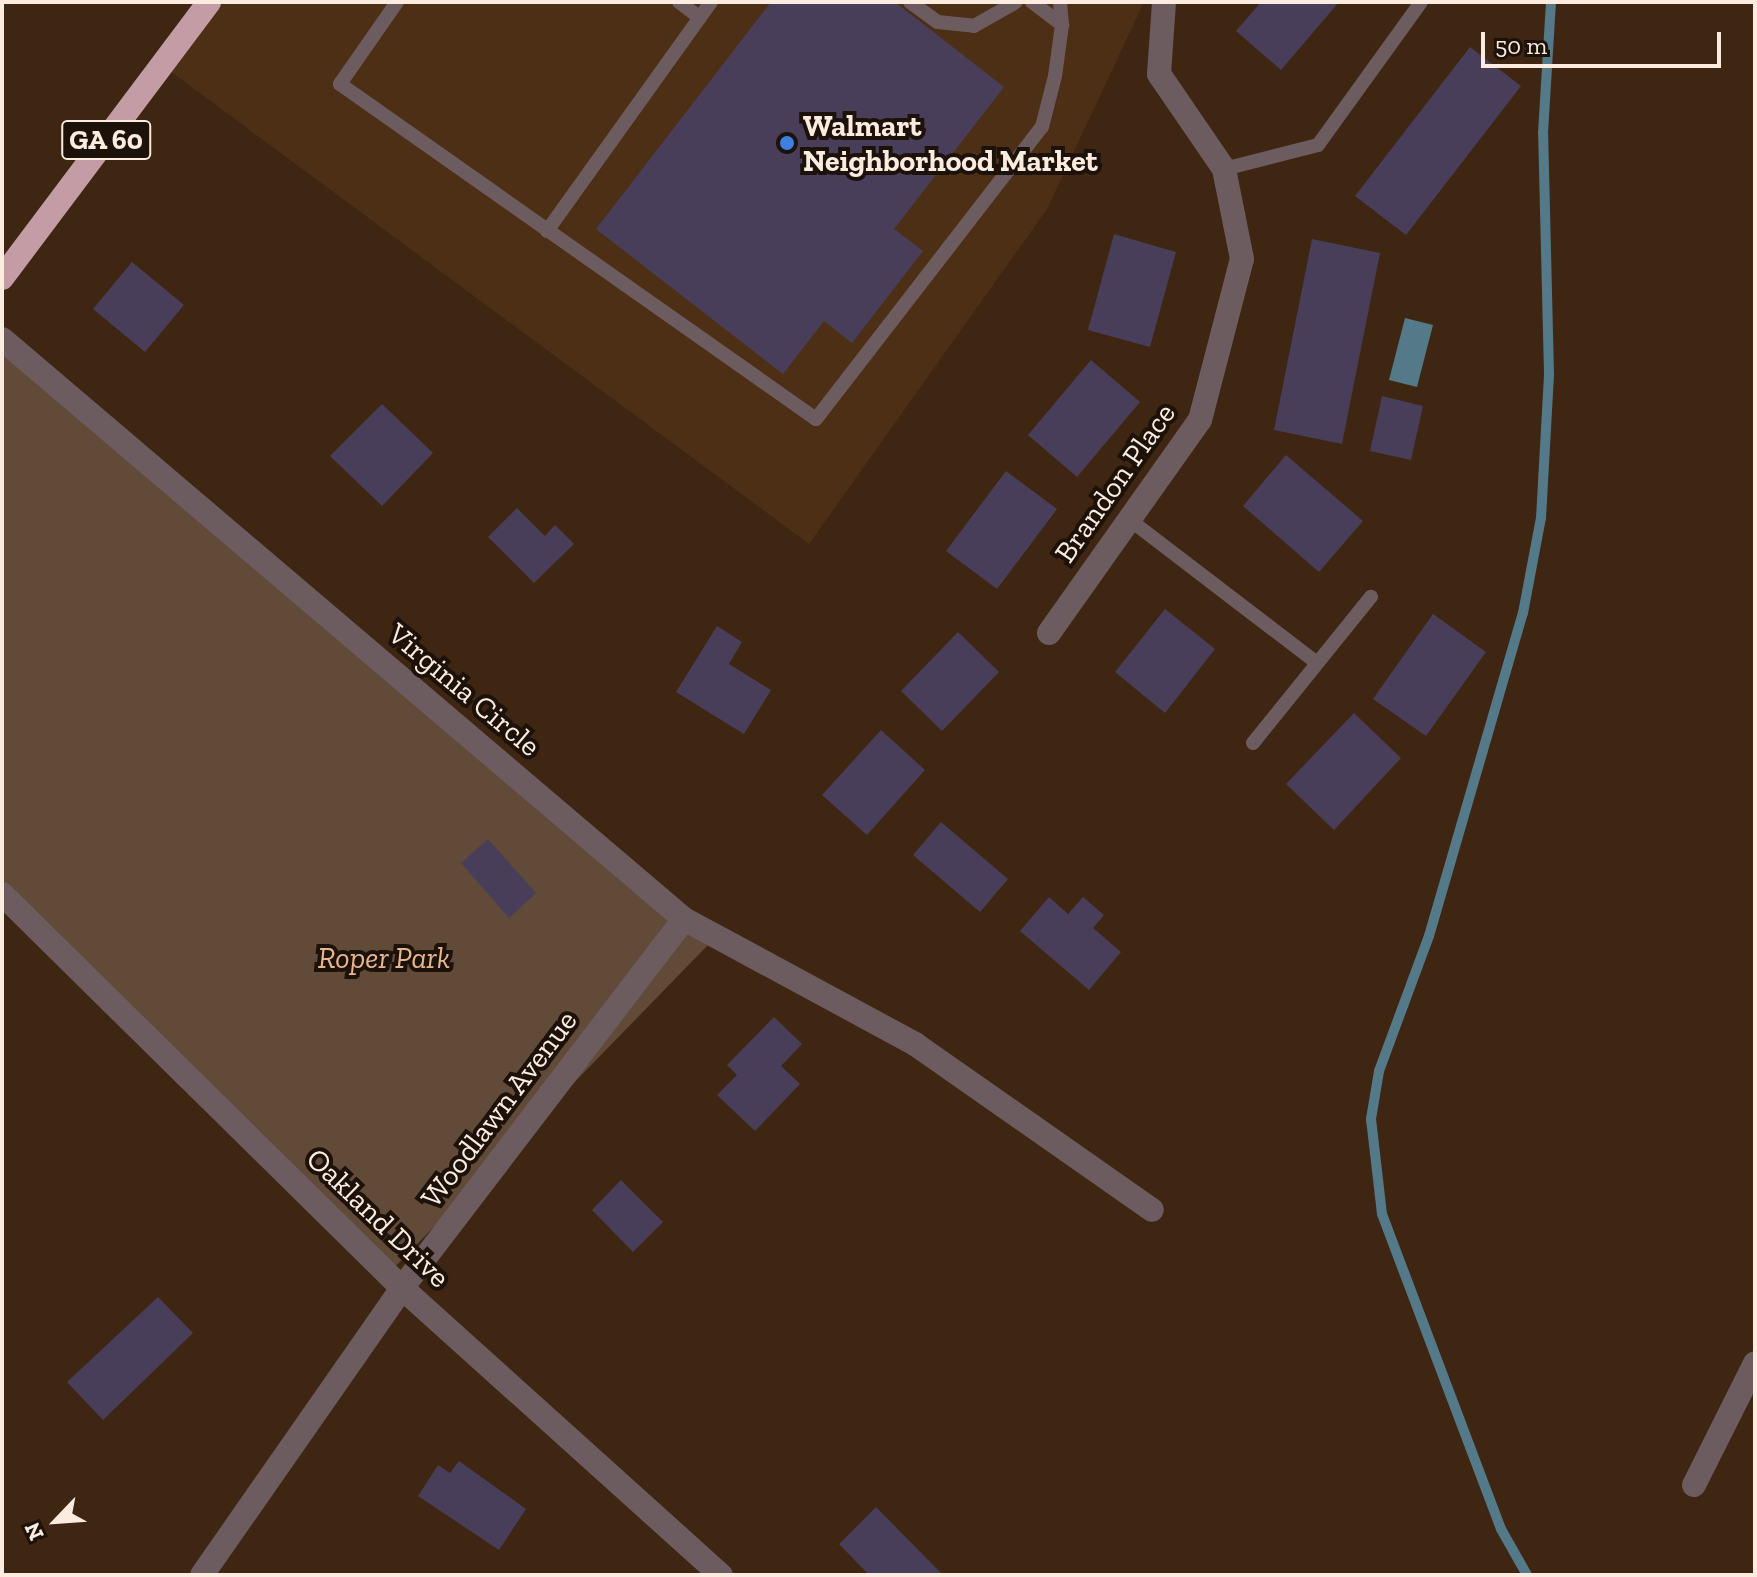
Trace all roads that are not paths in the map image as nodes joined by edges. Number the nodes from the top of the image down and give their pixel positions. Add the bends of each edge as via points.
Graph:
1 (209, 2) edge
2 (397, 2) edge
3 (679, 2) edge
4 (711, 2) edge
5 (910, 2) edge
6 (1016, 2) edge
7 (1032, 2) edge
8 (1060, 2) edge
9 (1164, 2) edge
10 (1421, 2) edge
11 (700, 18) junction
12 (1062, 25) junction
13 (1224, 169) junction
14 (547, 231) junction
15 (2, 278) edge
16 (2, 339) edge
17 (1130, 520) junction
18 (1371, 597) dead end
19 (1049, 633) dead end
20 (1317, 663) junction
21 (1253, 743) dead end
22 (2, 894) edge
23 (684, 919) junction
24 (1152, 1210) dead end
25 (402, 1288) junction
26 (1755, 1363) edge
27 (1694, 1485) dead end
28 (202, 1575) edge
29 (721, 1575) edge

1 - 15 highway, GA 60
2 - 14 lane via 340,84
3 - 11 lane
4 - 11 lane
5 - 6 lane via 938,22 974,26
7 - 12 lane
8 - 12 lane
9 - 13 street, Brandon Place via 1159,74
10 - 13 lane via 1318,145
11 - 14 lane
12 - 14 lane via 1042,127 816,419
13 - 17 street, Brandon Place via 1242,259 1200,420
16 - 23 street, Virginia Circle
17 - 19 street, Brandon Place
17 - 20 lane
18 - 20 lane
20 - 21 lane
22 - 25 street, Oakland Drive
23 - 24 street, Virginia Circle via 915,1044
23 - 25 street, Woodlawn Avenue
25 - 28 street, Woodlawn Avenue
25 - 29 street, Oakland Drive
26 - 27 street

